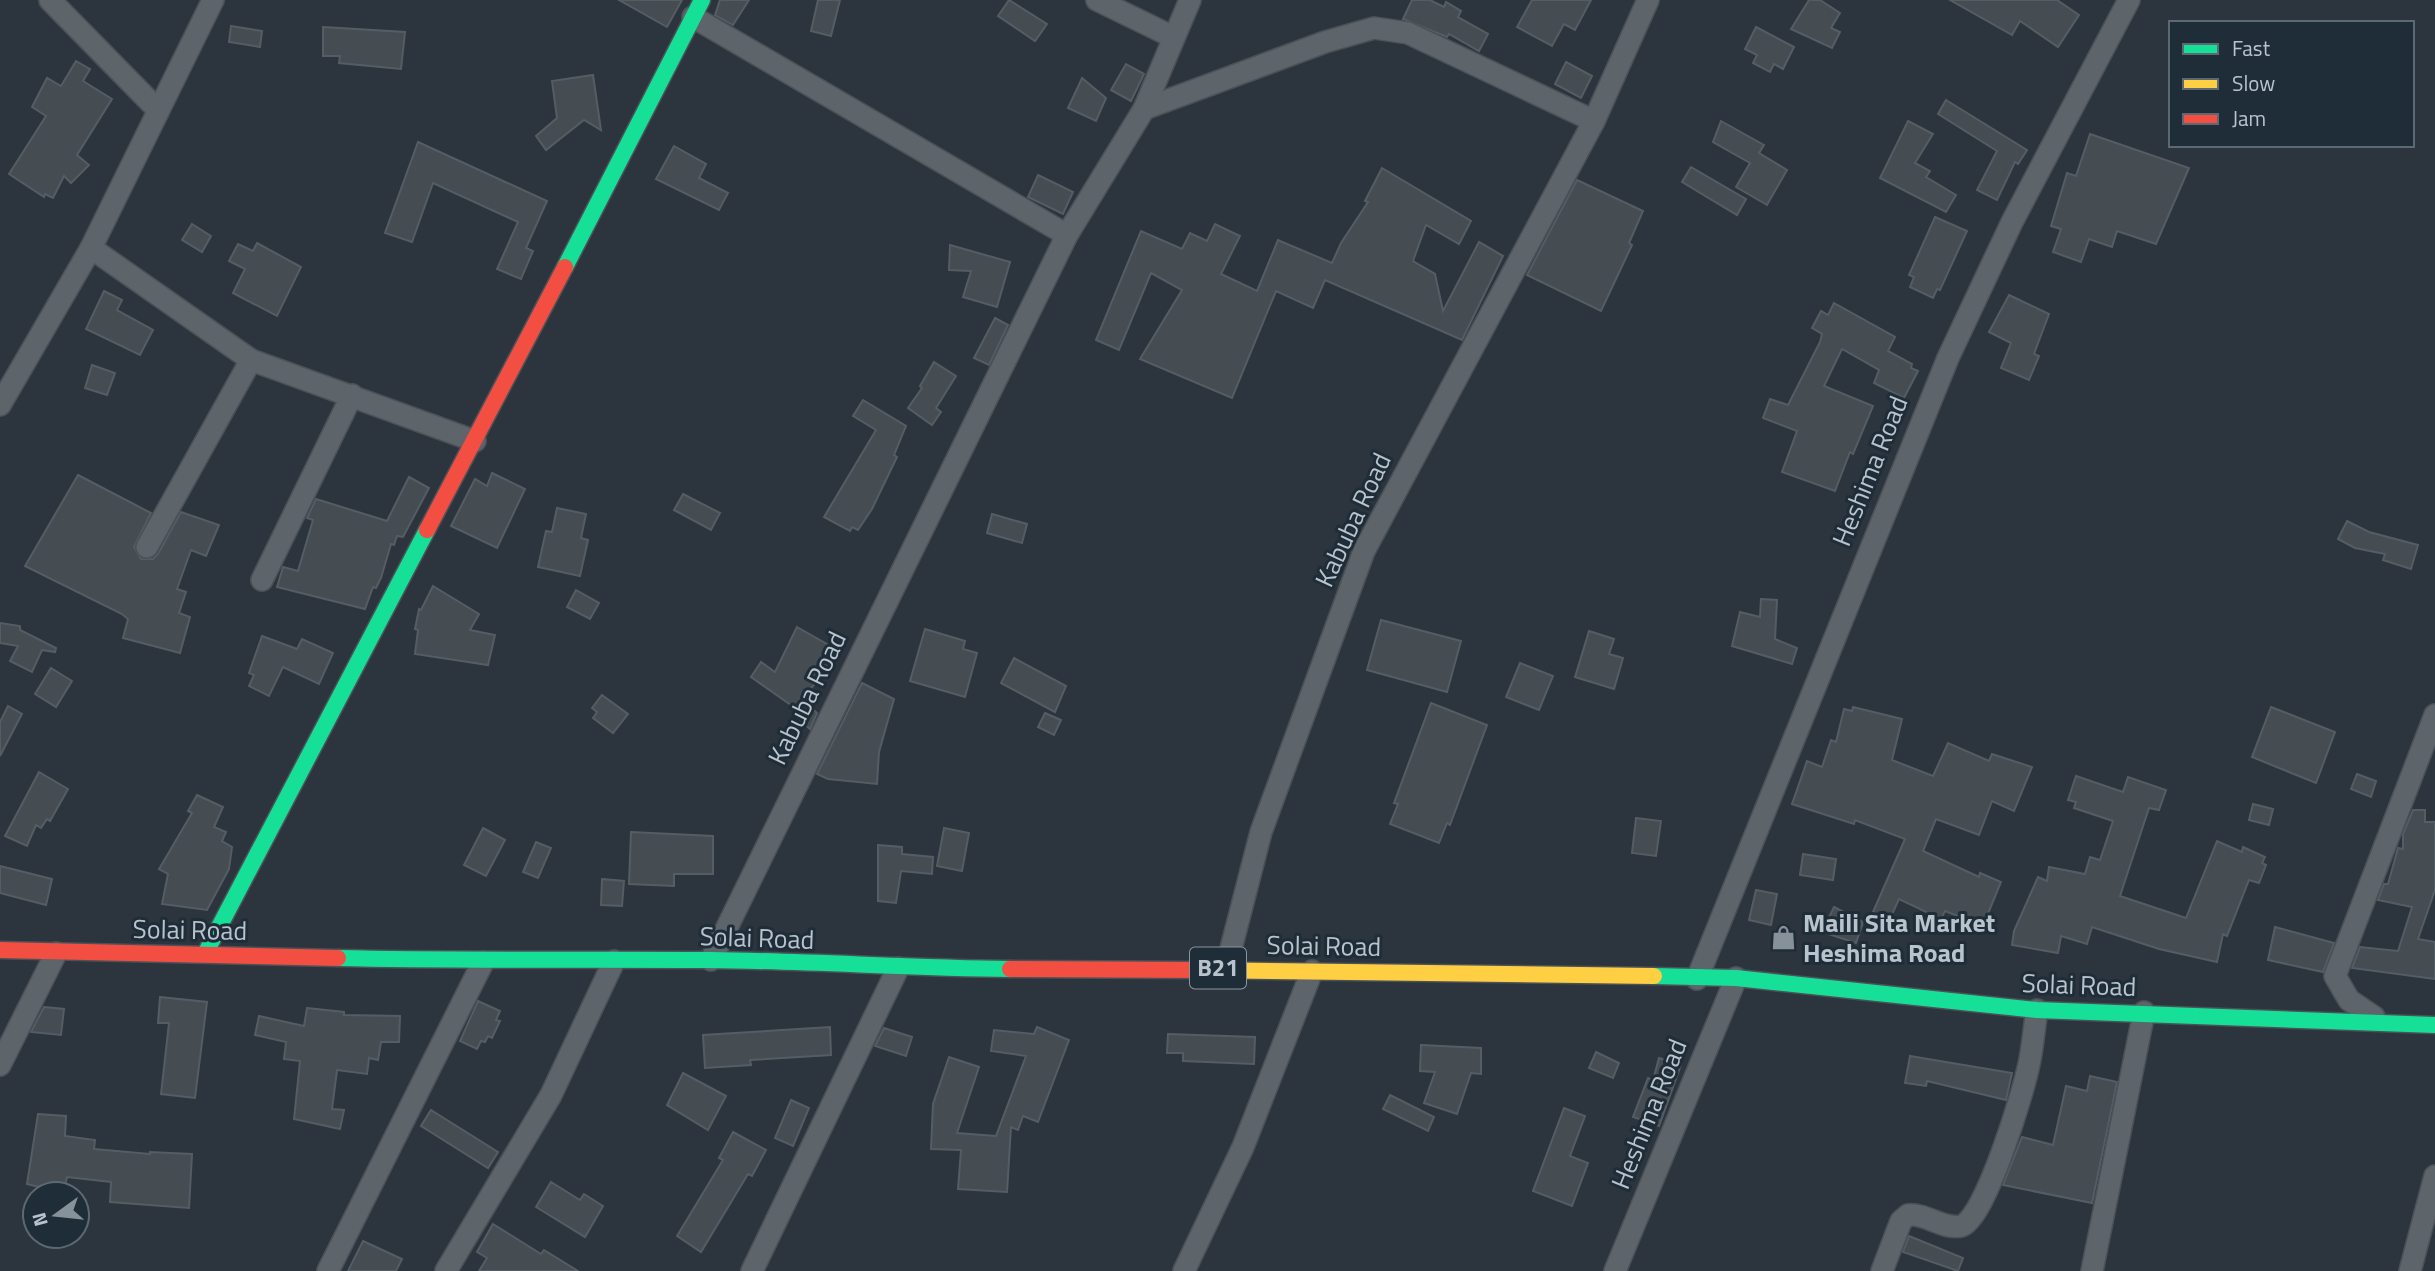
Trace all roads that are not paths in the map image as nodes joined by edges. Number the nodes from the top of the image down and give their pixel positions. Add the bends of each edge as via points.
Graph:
1 (50, 0) edge
2 (213, 0) edge
3 (1097, 0) edge
4 (1190, 0) edge
5 (1648, 0) edge
6 (2129, 0) edge
7 (697, 8) edge
8 (1172, 37) junction
9 (1144, 109) junction
10 (158, 110) junction
11 (1594, 121) junction
12 (1067, 235) junction
13 (91, 248) junction
14 (251, 360) junction
15 (352, 395) junction
16 (0, 405) edge
17 (475, 441) junction
18 (146, 547) dead end
19 (262, 580) dead end
20 (2435, 715) edge
21 (0, 950) edge
22 (56, 953) junction
23 (205, 954) junction
24 (710, 960) junction
25 (614, 961) junction
26 (483, 962) junction
27 (898, 968) junction
28 (1226, 968) junction
29 (1312, 971) junction
30 (1736, 978) junction
31 (1697, 979) junction
32 (2037, 1010) junction
33 (2144, 1012) junction
34 (2381, 1022) junction
35 (2435, 1025) edge
36 (0, 1065) edge
37 (2435, 1175) edge
38 (328, 1271) edge
39 (446, 1271) edge
40 (752, 1271) edge
41 (1184, 1271) edge
42 (1615, 1271) edge
43 (1882, 1271) edge
44 (2092, 1271) edge
45 (2410, 1271) edge

1 - 10 street
2 - 10 street
3 - 8 street
4 - 8 street, Kabuba Road
5 - 11 street, Kabuba Road
6 - 31 street, Heshima Road via 2012,222 1948,358
7 - 12 street
7 - 17 main road
8 - 9 street, Kabuba Road
9 - 11 street via 1374,28 1408,33
9 - 12 street, Kabuba Road
10 - 13 street
11 - 28 street, Kabuba Road via 1364,551 1261,832
12 - 24 street, Kabuba Road
13 - 14 street
13 - 16 street
14 - 15 street
14 - 18 street
15 - 17 street
15 - 19 street
17 - 23 main road
20 - 34 street via 2335,976 2349,1000
21 - 22 main road, Solai Road / B21
22 - 23 main road, Solai Road / B21
22 - 36 street
23 - 26 main road, Solai Road / B21
24 - 25 main road, Solai Road / B21
24 - 27 main road, Solai Road / B21
25 - 26 main road, Solai Road / B21
25 - 39 street via 551,1095
26 - 38 street
27 - 28 main road, Solai Road / B21
27 - 40 street
28 - 29 main road, Solai Road / B21
29 - 31 main road, Solai Road / B21 via 1489,971
29 - 41 street via 1243,1147
30 - 31 main road, Solai Road / B21
30 - 32 main road, Solai Road / B21
30 - 42 street, Heshima Road
32 - 33 main road, Solai Road / B21
32 - 43 street via 2029,1065 1998,1166 1973,1216 1957,1226 1908,1214
33 - 34 main road, Solai Road / B21
33 - 44 street
34 - 35 main road, Solai Road / B21
37 - 45 street

